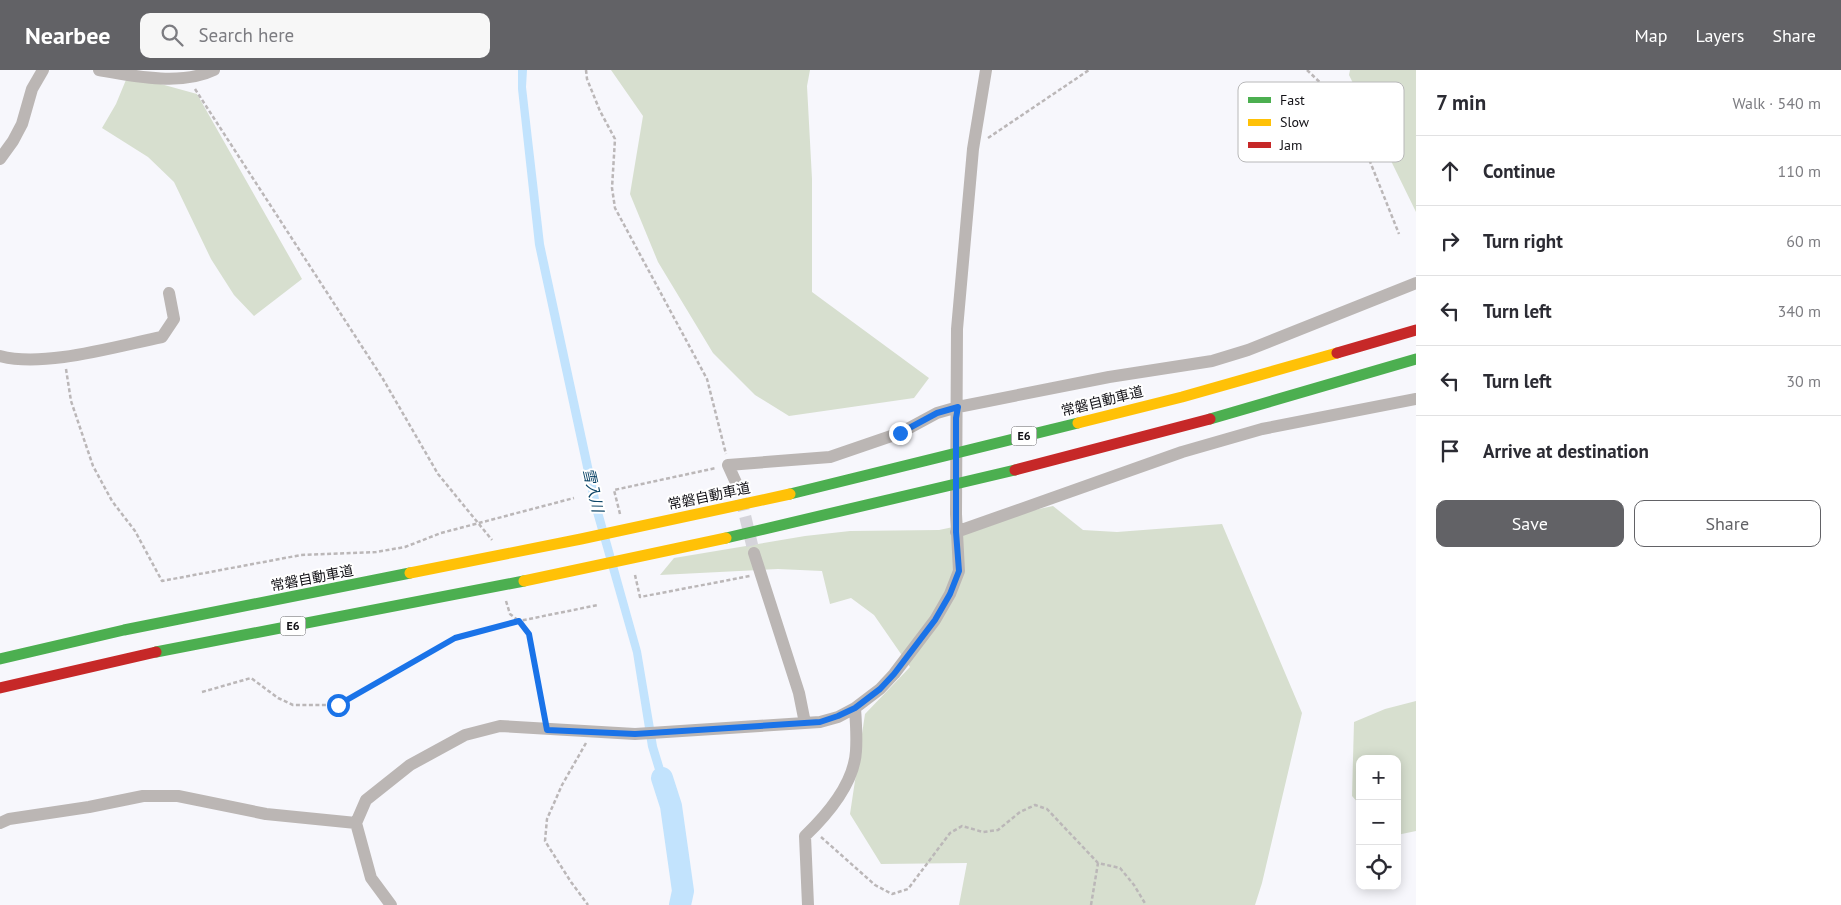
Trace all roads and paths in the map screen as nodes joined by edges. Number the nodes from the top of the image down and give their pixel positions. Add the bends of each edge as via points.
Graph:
1 (43, 70) edge
2 (99, 70) edge
3 (214, 70) edge
4 (586, 70) edge
5 (986, 70) edge
6 (1088, 70) edge
7 (1307, 70) edge
8 (190, 78) junction
9 (1320, 82) edge
10 (973, 149) junction
11 (0, 159) edge
12 (1371, 162) edge
13 (1399, 234) dead end
14 (1416, 283) edge
15 (168, 293) dead end
16 (1416, 330) edge
17 (0, 356) edge
18 (64, 358) junction
19 (1416, 359) edge
20 (1416, 399) edge
21 (957, 413) junction
22 (728, 465) junction
23 (738, 487) tunnel mouth
24 (574, 498) dead end
25 (479, 522) junction
26 (956, 532) junction
27 (492, 540) dead end
28 (754, 553) tunnel mouth
29 (506, 602) dead end
30 (598, 604) dead end
31 (519, 621) junction
32 (0, 658) edge
33 (0, 688) edge
34 (202, 692) dead end
35 (855, 708) junction
36 (805, 723) junction
37 (547, 730) junction
38 (593, 733) junction
39 (356, 823) junction
40 (0, 824) edge
41 (812, 829) junction
42 (1098, 863) junction
43 (390, 905) edge
44 (588, 905) edge
45 (808, 905) edge
46 (1091, 905) edge
47 (1146, 905) edge

1 - 11 street via 32,89 22,124
2 - 8 street
3 - 8 street
4 - 22 path via 600,111 615,139 612,188 616,208 707,378
5 - 10 street
6 - 10 path
7 - 9 path
8 - 25 path via 383,379 438,474 467,512
10 - 21 street via 957,329
12 - 13 path
14 - 21 street via 1248,350 1212,361 1109,376
15 - 18 street via 174,319 162,337
16 - 32 highway, 常磐自動車道 / E6 via 1182,397 775,498
17 - 18 street via 12,359
18 - 25 path via 71,401 93,466 135,531 162,581 301,555 406,548
19 - 33 highway, E6 via 1190,424 778,526 588,568 129,658
20 - 26 street via 1262,430 1182,452
21 - 22 street via 937,413 900,433 830,457
21 - 26 street
22 - 23 street
24 - 25 path
25 - 27 path
26 - 35 street via 959,571 950,594 935,620 894,674
28 - 36 street via 799,693
29 - 31 path via 510,614
30 - 31 path
31 - 34 path via 455,638 338,705 293,705 251,678
31 - 37 path via 529,634
35 - 36 street via 820,722
35 - 41 street via 856,752 850,775 842,792
36 - 38 street via 635,734
37 - 38 street
37 - 39 street via 500,726 465,735 410,765 366,800
38 - 44 path via 562,785 547,819 545,841
39 - 40 street via 266,814 178,796 143,796 89,808 9,819
39 - 43 street via 370,878
41 - 42 path via 875,885 892,894 908,889 950,833 962,826 983,832 998,830 1020,812 1035,805 1047,808
41 - 45 street via 805,836
42 - 46 path
42 - 47 path via 1120,868

